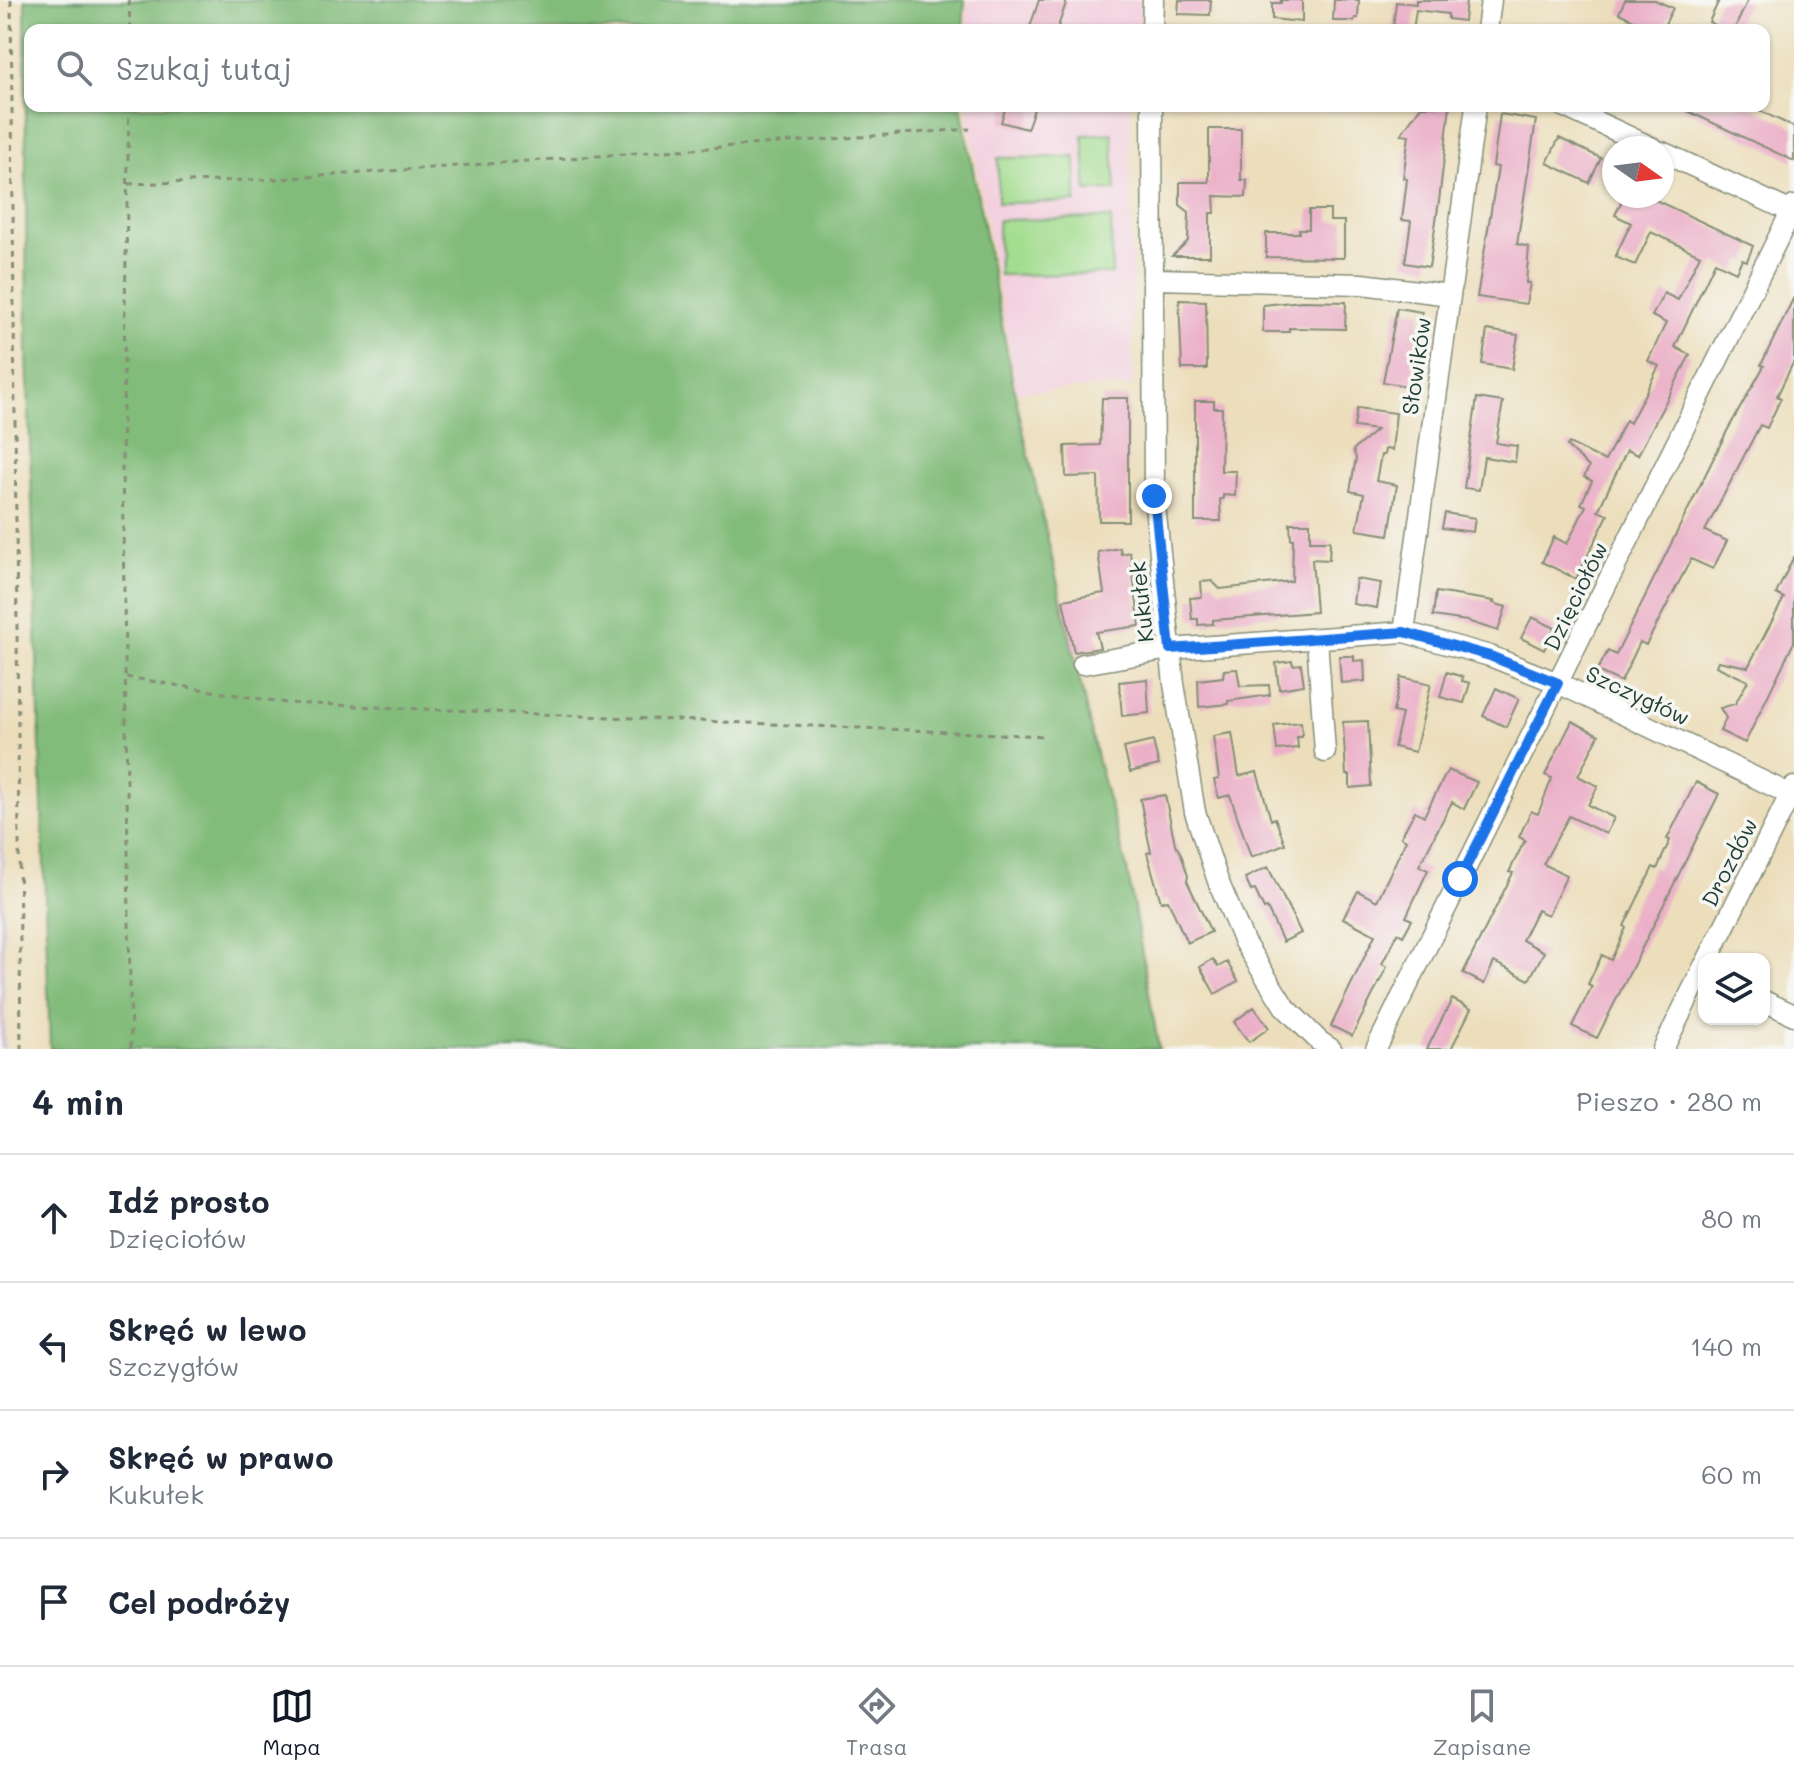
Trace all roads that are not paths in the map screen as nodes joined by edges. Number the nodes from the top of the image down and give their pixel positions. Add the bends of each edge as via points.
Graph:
1 (1153, 0) edge
2 (1491, 0) edge
3 (1152, 24) edge
4 (1488, 24) edge
5 (1152, 112) edge
6 (1475, 112) edge
7 (1576, 112) edge
8 (1627, 136) edge
9 (1674, 157) edge
10 (1793, 211) edge
11 (1154, 279) junction
12 (1450, 295) junction
13 (1404, 632) junction
14 (1317, 639) junction
15 (1170, 649) junction
16 (1083, 664) dead end
17 (1558, 683) junction
18 (1325, 752) dead end
19 (1792, 795) edge
20 (1711, 953) edge
21 (1698, 979) edge
22 (1770, 1004) edge
23 (1794, 1015) edge
24 (1331, 1049) edge
25 (1376, 1049) edge
26 (1663, 1049) edge

1 - 3 street
2 - 4 street
5 - 11 street, Kukułek
6 - 12 street, Słowików
7 - 8 street
9 - 10 street
10 - 17 street, Dzięciołów
11 - 12 street via 1362,284
11 - 15 street, Kukułek via 1154,496
12 - 13 street, Słowików
13 - 14 street, Szczygłów
13 - 17 street, Szczygłów via 1490,656
14 - 15 street, Szczygłów
14 - 18 street
15 - 16 street, Szczygłów
15 - 24 street, Kukułek via 1195,812 1218,881 1244,942 1284,1006
17 - 19 street, Szczygłów
17 - 25 street, Dzięciołów
19 - 20 street, Drozdów
21 - 26 street, Drozdów
22 - 23 street

